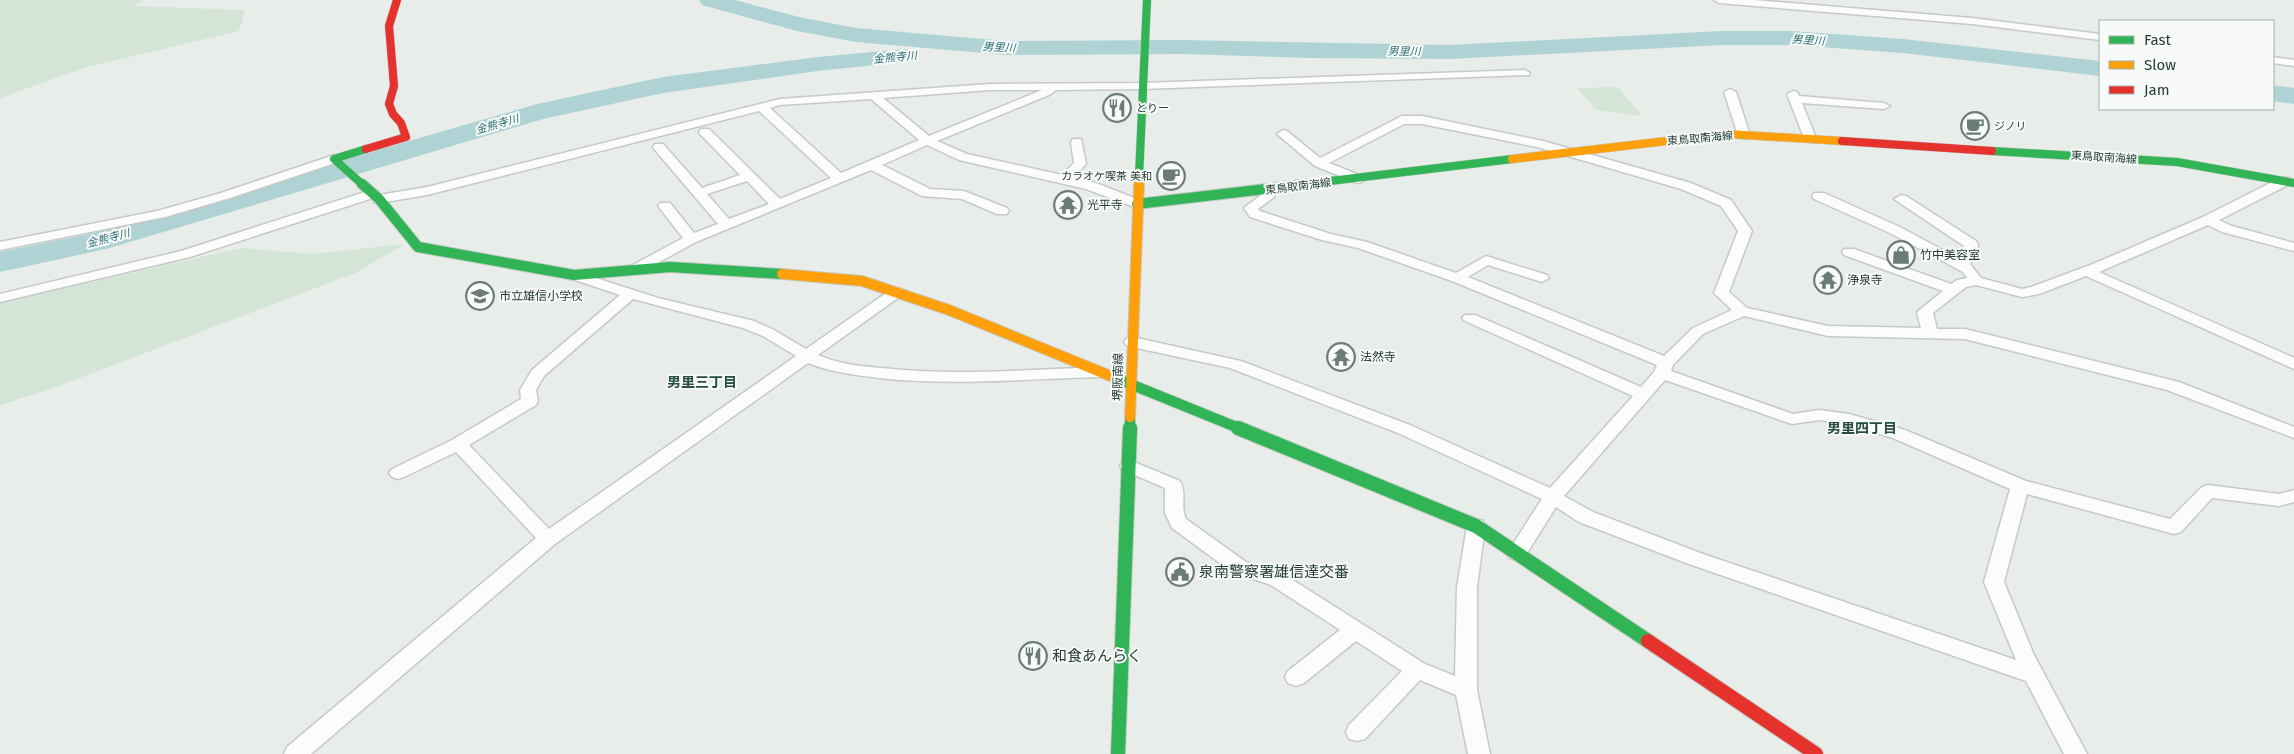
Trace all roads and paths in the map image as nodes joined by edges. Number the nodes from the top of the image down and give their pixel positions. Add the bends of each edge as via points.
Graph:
1 (397, 0) edge
2 (1147, 0) edge
3 (1719, 0) edge
4 (2099, 36) edge
5 (2274, 60) edge
6 (2294, 63) edge
7 (1525, 73) dead end
8 (1143, 82) junction
9 (1056, 85) junction
10 (1730, 92) dead end
11 (873, 96) junction
12 (761, 106) junction
13 (1884, 106) dead end
14 (705, 132) dead end
15 (1283, 134) dead end
16 (1744, 135) junction
17 (1810, 138) junction
18 (927, 141) junction
19 (1077, 142) dead end
20 (658, 147) dead end
21 (1576, 153) junction
22 (336, 161) junction
23 (1319, 163) junction
24 (872, 165) junction
25 (749, 176) junction
26 (840, 179) junction
27 (1065, 179) junction
28 (1357, 179) junction
29 (2291, 180) edge
30 (1268, 190) junction
31 (699, 193) junction
32 (374, 195) junction
33 (1819, 196) dead end
34 (1901, 199) dead end
35 (1137, 204) junction
36 (665, 206) dead end
37 (778, 206) junction
38 (1002, 211) dead end
39 (2208, 220) junction
40 (727, 225) junction
41 (691, 239) junction
42 (0, 246) edge
43 (2294, 247) edge
44 (1849, 252) dead end
45 (1962, 266) junction
46 (636, 269) junction
47 (2086, 271) junction
48 (574, 274) junction
49 (1457, 278) junction
50 (1542, 278) dead end
51 (1976, 281) junction
52 (1954, 290) junction
53 (897, 292) junction
54 (631, 293) junction
55 (0, 298) edge
56 (1742, 311) junction
57 (1470, 318) dead end
58 (1930, 332) junction
59 (1132, 342) junction
60 (808, 356) junction
61 (2294, 364) edge
62 (1664, 368) junction
63 (1098, 372) junction
64 (1132, 386) junction
65 (1643, 394) junction
66 (2294, 432) edge
67 (458, 444) junction
68 (1129, 466) junction
69 (398, 473) dead end
70 (2020, 486) junction
71 (2294, 496) edge
72 (1553, 497) junction
73 (1476, 526) junction
74 (548, 540) junction
75 (1518, 553) junction
76 (1355, 630) junction
77 (1417, 670) junction
78 (2034, 675) junction
79 (1296, 677) dead end
80 (1466, 690) junction
81 (1357, 732) dead end
82 (295, 754) edge
83 (1118, 754) edge
84 (1479, 754) edge
85 (1816, 754) edge
86 (2076, 754) edge

1 - 22 main road via 390,26 394,86 389,104 406,137
2 - 8 main road, 堺阪南線
3 - 4 street via 1962,20
5 - 6 street
7 - 8 street
8 - 9 street
8 - 35 main road, 堺阪南線
9 - 11 street
9 - 18 street via 1045,93
10 - 16 street
11 - 12 street
11 - 18 street
12 - 26 street
12 - 32 street via 427,191
13 - 17 street via 1794,96
14 - 25 street
15 - 23 street
16 - 17 main road, 東鳥取南海線
16 - 21 main road, 東鳥取南海線 via 1717,134
17 - 29 main road, 東鳥取南海線 via 2177,162
18 - 24 street
18 - 27 street via 963,157
19 - 27 street via 1080,164
20 - 31 street
21 - 23 street via 1422,120 1402,120
21 - 28 main road, 東鳥取南海線
21 - 56 street via 1686,186 1726,203 1745,231 1721,293
22 - 32 main road
22 - 42 street via 161,213
23 - 28 street
24 - 26 street
24 - 38 street via 928,193 964,195
25 - 31 street
25 - 37 street
26 - 37 street
27 - 35 street
28 - 30 main road, 東鳥取南海線
29 - 39 street
30 - 35 main road, 東鳥取南海線
30 - 49 street via 1267,196 1251,208 1255,214 1362,245
31 - 40 street
32 - 48 main road via 418,247
32 - 55 street via 185,254
33 - 45 street via 1895,230
34 - 45 street via 1970,244 1970,252
35 - 59 main road, 堺阪南線
36 - 41 street
37 - 40 street
39 - 43 street via 2227,229
39 - 47 street
40 - 41 street
41 - 46 street
44 - 52 street
45 - 51 street
46 - 48 main road
46 - 53 main road via 670,267 824,276 862,281
47 - 51 street via 2022,293
47 - 61 street
48 - 54 street
49 - 50 street via 1486,260
49 - 62 street
51 - 52 street via 1962,284
52 - 58 street via 1926,312
53 - 60 street
53 - 63 main road via 950,310
54 - 60 street via 761,329
54 - 67 street via 538,373 528,390 530,401
56 - 58 street via 1828,331
56 - 62 street via 1698,331
57 - 65 street
58 - 66 street via 1965,334 2174,386
59 - 64 main road, 堺阪南線
59 - 72 street via 1235,364 1404,429
60 - 63 street via 828,365 864,371 940,377
60 - 74 street
62 - 65 street
62 - 70 street via 1792,419 1819,415 1899,434
63 - 64 main road
64 - 68 main road, 堺阪南線
64 - 73 main road
65 - 72 street
67 - 69 street
67 - 74 street
68 - 76 street via 1174,485 1174,513 1179,523 1239,567 1278,580
68 - 83 main road, 堺阪南線
70 - 71 street via 2174,527 2208,491 2279,500
70 - 78 street via 1994,582
72 - 75 street
72 - 78 street via 1586,517 1696,560
73 - 75 main road
73 - 80 street via 1467,587
74 - 82 street
75 - 85 main road
76 - 77 street
76 - 79 street
77 - 80 street
77 - 81 street
78 - 86 street
80 - 84 street

